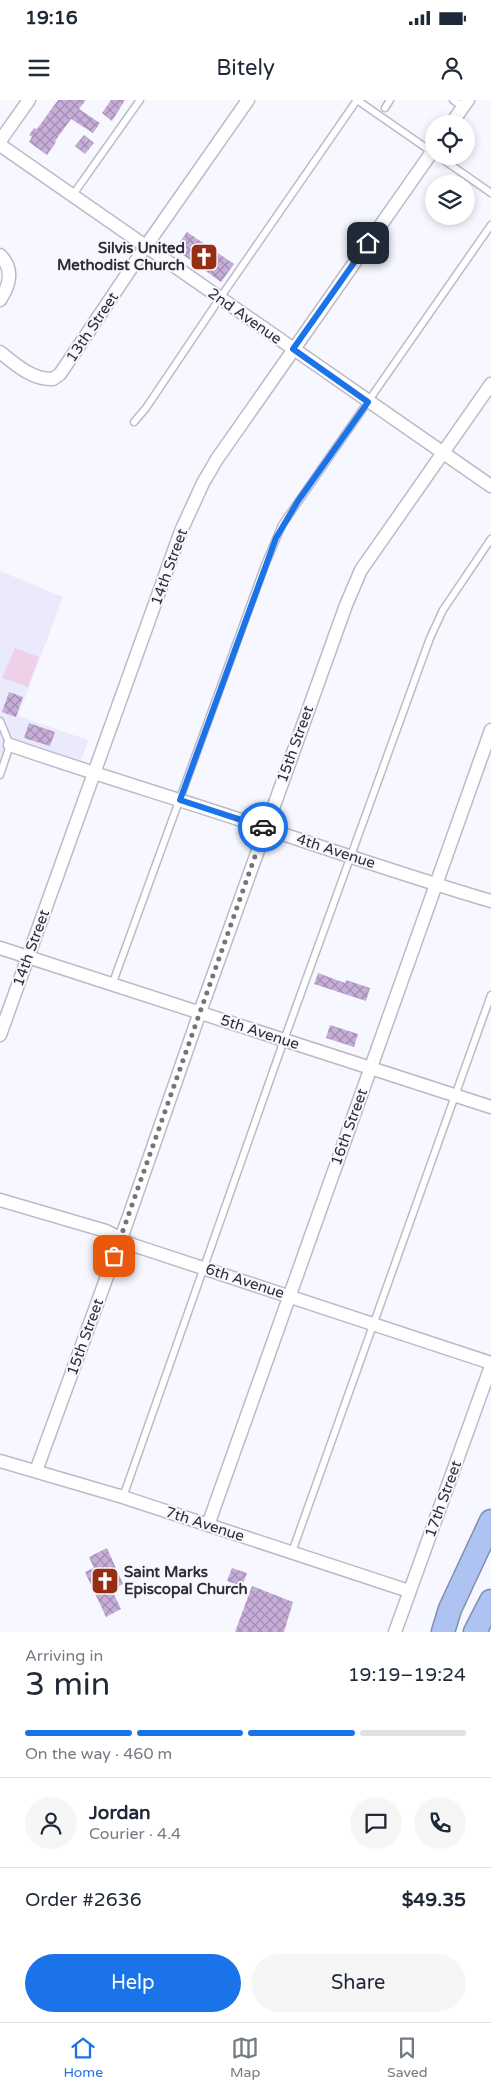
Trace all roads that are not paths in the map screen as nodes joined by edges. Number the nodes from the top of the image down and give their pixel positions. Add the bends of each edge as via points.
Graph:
1 (29, 100) edge
2 (140, 100) edge
3 (248, 100) edge
4 (357, 100) edge
5 (390, 100) edge
6 (462, 102) edge
7 (385, 108) dead end
8 (456, 115) edge
9 (0, 141) edge
10 (0, 145) edge
11 (425, 146) edge
12 (425, 165) edge
13 (452, 165) edge
14 (491, 193) edge
15 (72, 196) junction
16 (491, 225) edge
17 (146, 246) junction
18 (0, 255) edge
19 (220, 298) junction
20 (0, 300) edge
21 (293, 349) junction
22 (0, 352) edge
23 (491, 384) edge
24 (368, 402) junction
25 (134, 422) dead end
26 (443, 454) junction
27 (491, 486) edge
28 (491, 539) edge
29 (0, 721) edge
30 (491, 730) edge
31 (10, 745) junction
32 (94, 774) junction
33 (0, 775) edge
34 (180, 800) junction
35 (265, 828) junction
36 (351, 856) junction
37 (436, 885) junction
38 (491, 901) edge
39 (0, 948) edge
40 (28, 957) junction
41 (112, 985) junction
42 (491, 996) edge
43 (200, 1012) junction
44 (0, 1035) edge
45 (284, 1040) junction
46 (370, 1069) junction
47 (455, 1096) junction
48 (491, 1107) edge
49 (0, 1200) edge
50 (120, 1238) junction
51 (203, 1268) junction
52 (289, 1296) junction
53 (375, 1325) junction
54 (491, 1364) edge
55 (0, 1461) edge
56 (36, 1472) junction
57 (122, 1497) junction
58 (491, 1521) edge
59 (208, 1525) junction
60 (292, 1552) junction
61 (491, 1557) edge
62 (409, 1590) junction
63 (491, 1601) edge
64 (395, 1632) edge
65 (442, 1632) edge
66 (451, 1632) edge
67 (475, 1632) edge

1 - 9 street
2 - 15 lane
3 - 17 street, 13th Street
4 - 11 lane
4 - 19 lane
5 - 7 lane
6 - 8 street
10 - 15 street, 2nd Avenue
12 - 21 street, 14th Street
13 - 14 lane
15 - 17 street, 2nd Avenue
16 - 24 lane
17 - 19 street, 2nd Avenue
17 - 22 street, 13th Street via 60,374 53,379 39,377 20,368
18 - 20 street via 7,264 10,279
19 - 21 street, 2nd Avenue
19 - 25 lane
21 - 24 street, 2nd Avenue
21 - 32 street, 14th Street via 217,459 193,503
23 - 26 street, 15th Street
24 - 26 street, 2nd Avenue
24 - 34 lane via 295,505 276,538
26 - 27 street, 2nd Avenue
26 - 35 street, 15th Street via 361,570
28 - 36 lane via 436,623
29 - 31 lane
30 - 37 street, 16th Street
31 - 32 street, 4th Avenue
31 - 33 lane
32 - 34 street, 4th Avenue
32 - 40 street, 14th Street
34 - 35 street, 4th Avenue
34 - 41 lane
35 - 36 street, 4th Avenue
35 - 43 street, 15th Street
36 - 37 street, 4th Avenue
36 - 45 lane
37 - 38 street, 4th Avenue
37 - 46 street, 16th Street
39 - 40 street, 5th Avenue
40 - 41 street, 5th Avenue
40 - 44 street, 14th Street
41 - 43 street, 5th Avenue
42 - 47 lane
43 - 45 street, 5th Avenue
43 - 50 street, 15th Street
45 - 46 street, 5th Avenue
45 - 51 lane
46 - 47 street, 5th Avenue
46 - 52 street, 16th Street
47 - 48 street, 5th Avenue
47 - 53 lane
49 - 50 street, 6th Avenue
50 - 51 street, 6th Avenue
50 - 56 street, 15th Street
51 - 52 street, 6th Avenue
51 - 57 lane
52 - 53 street, 6th Avenue
52 - 59 street, 16th Street
53 - 54 street, 6th Avenue
53 - 60 lane
54 - 62 street, 17th Street
55 - 56 street, 7th Avenue
56 - 57 street, 7th Avenue
57 - 59 street, 7th Avenue
58 - 65 highway
59 - 60 street, 7th Avenue
60 - 62 street, 7th Avenue
61 - 66 highway
62 - 64 street, 17th Street
63 - 67 highway

